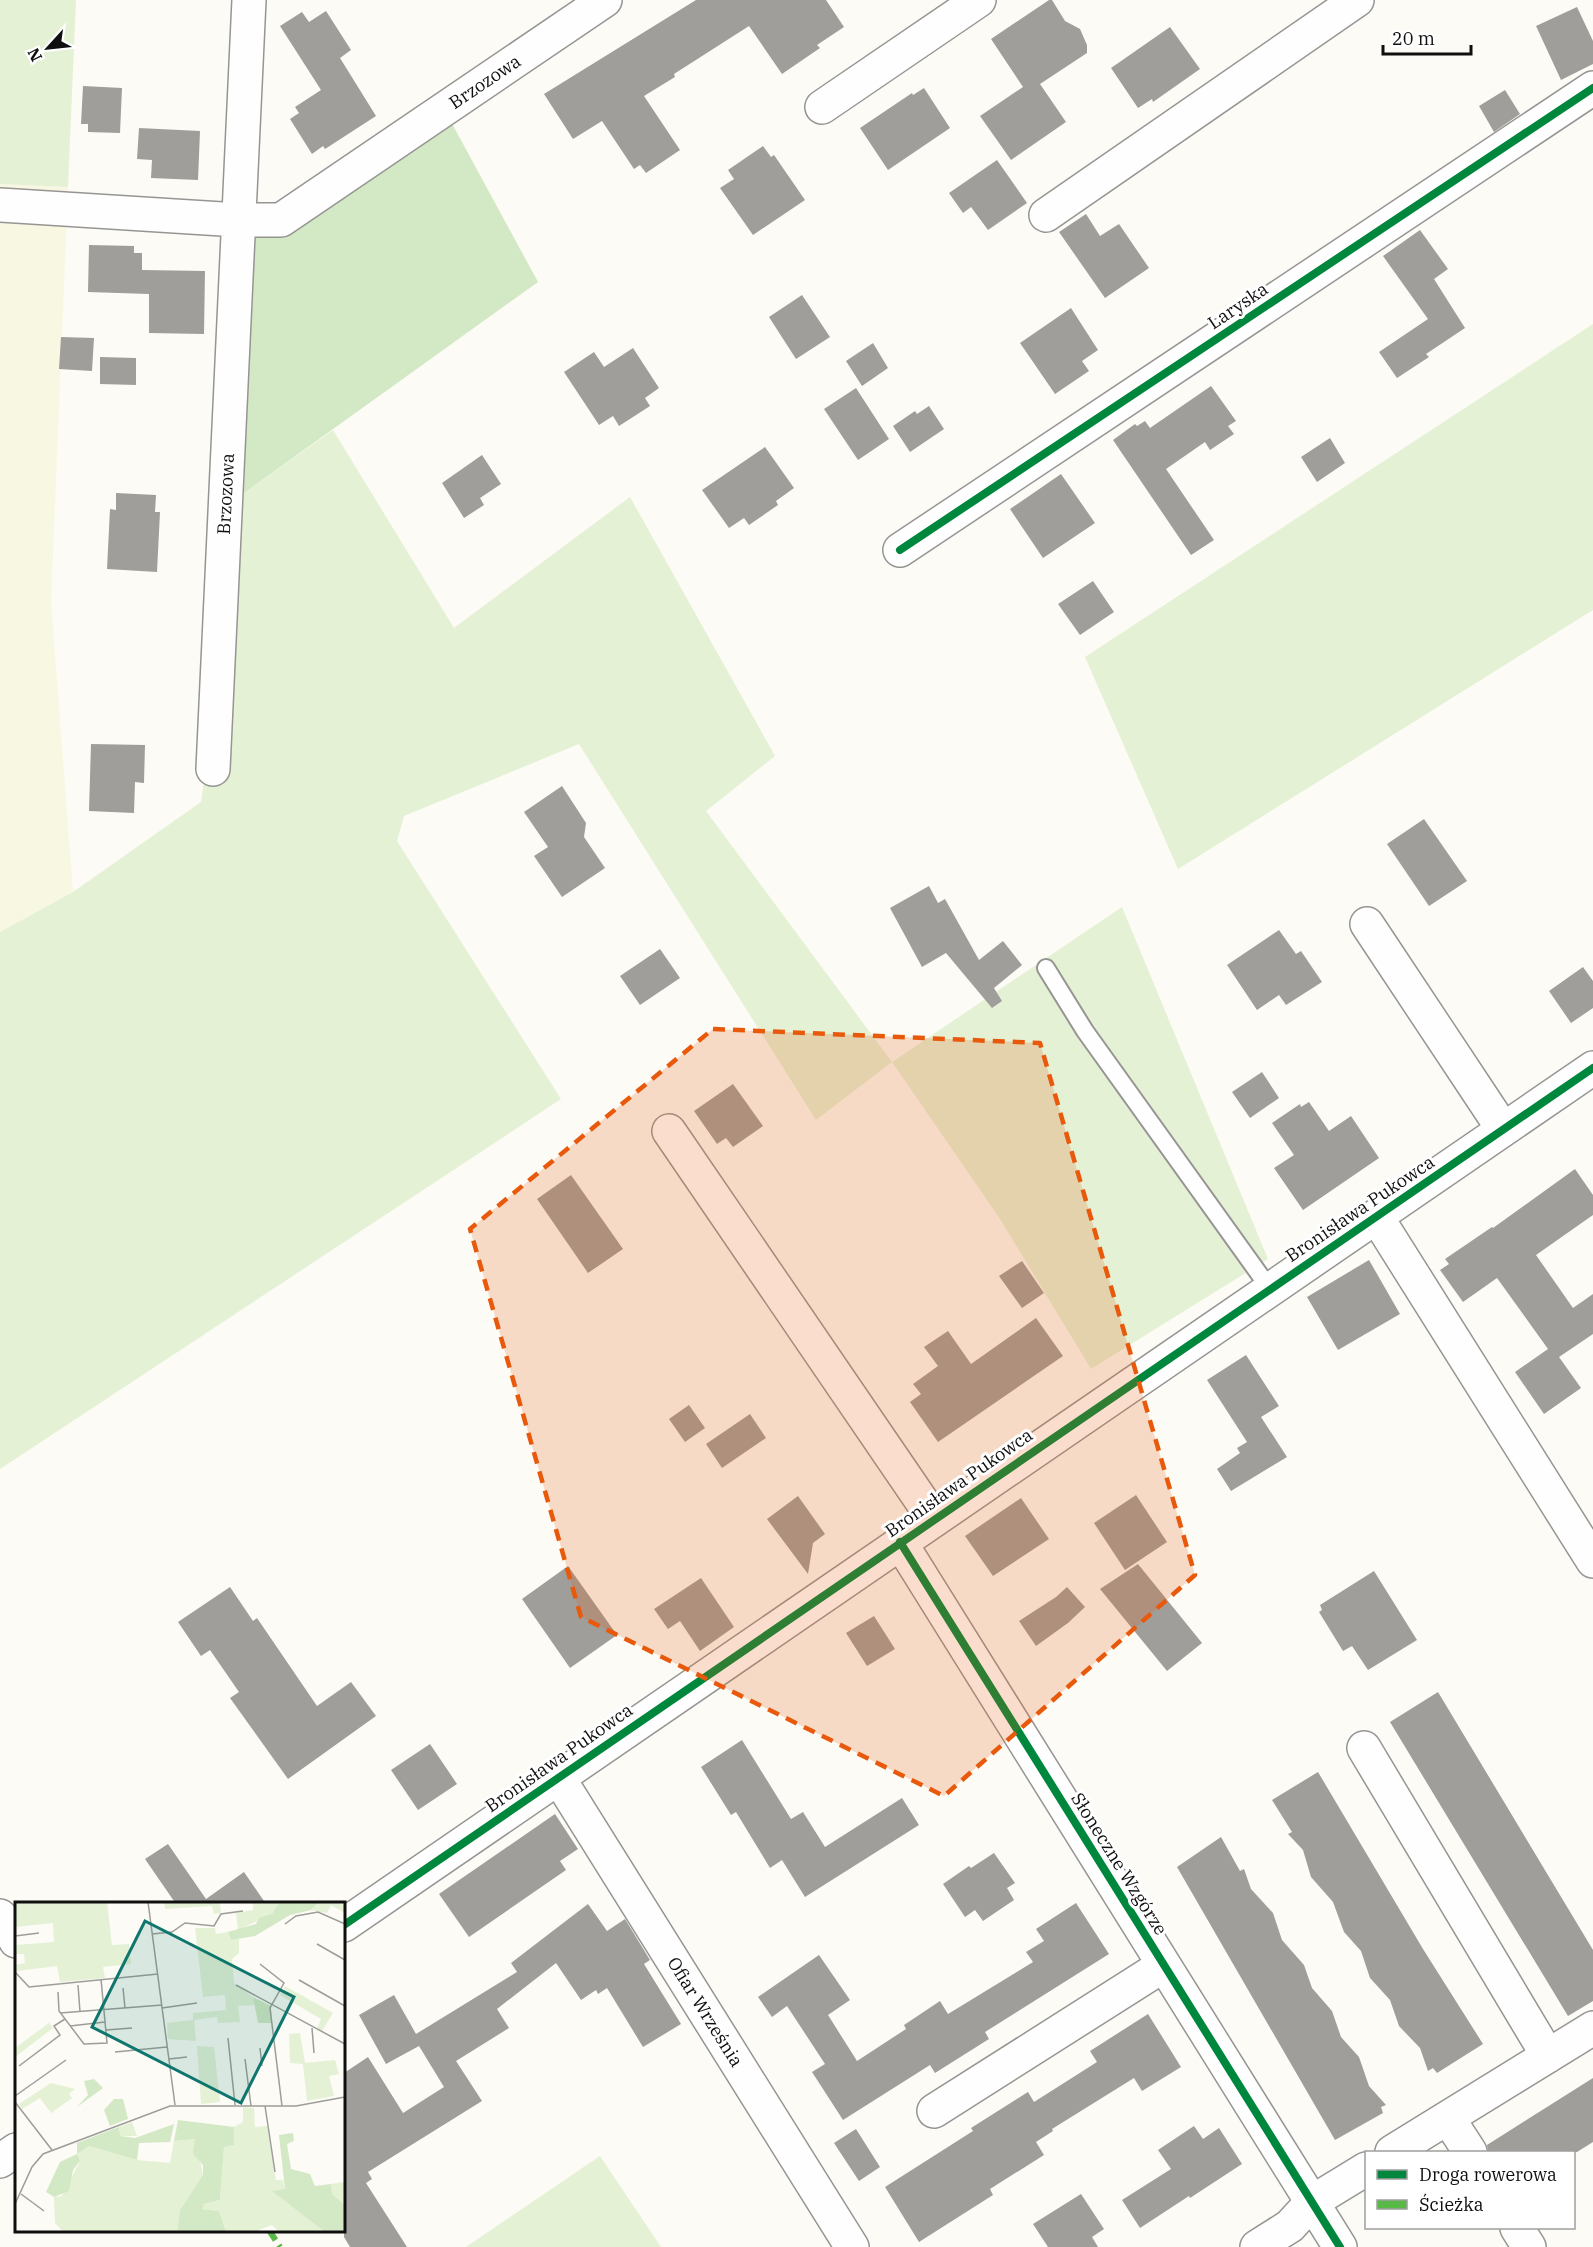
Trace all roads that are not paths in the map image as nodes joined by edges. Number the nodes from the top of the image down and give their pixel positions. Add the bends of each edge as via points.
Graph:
1 (249, 0) edge
2 (606, 0) edge
3 (1357, 0) edge
4 (967, 3) edge
5 (1593, 88) edge
6 (822, 107) dead end
7 (0, 205) edge
8 (1046, 215) dead end
9 (238, 220) junction
10 (900, 550) dead end
11 (213, 769) dead end
12 (1367, 924) dead end
13 (1046, 968) dead end
14 (1593, 1068) edge
15 (1503, 1129) junction
16 (669, 1131) dead end
17 (1376, 1216) junction
18 (1270, 1289) junction
19 (934, 1519) junction
20 (900, 1542) junction
21 (1593, 1561) edge
22 (1364, 1748) dead end
23 (558, 1777) junction
24 (0, 1916) edge
25 (345, 1924) edge
26 (15, 1939) edge
27 (1164, 1965) junction
28 (1593, 2028) edge
29 (1548, 2056) junction
30 (934, 2111) dead end
31 (1448, 2118) junction
32 (15, 2151) edge
33 (1394, 2151) edge
34 (1469, 2151) edge
35 (0, 2161) edge
36 (1365, 2170) edge
37 (1312, 2202) junction
38 (1518, 2229) edge
39 (852, 2247) edge
40 (1257, 2247) edge
41 (1340, 2247) edge
42 (1529, 2247) edge

1 - 9 street, Brzozowa
2 - 9 street, Brzozowa via 281,220
3 - 8 street
4 - 6 street
5 - 10 street, Laryska
7 - 9 street, Brzozowa
9 - 11 street, Brzozowa
12 - 15 street
13 - 18 lane via 1085,1031
14 - 15 street, Bronisława Pukowca
15 - 17 street, Bronisława Pukowca
16 - 19 street, Bronisława Pukowca
17 - 18 street, Bronisława Pukowca
17 - 21 street, Bronisława Pukowca
18 - 19 street, Bronisława Pukowca
19 - 20 street, Bronisława Pukowca
20 - 23 street, Bronisława Pukowca
20 - 27 street, Słoneczne Wzgórze
22 - 29 street
23 - 25 street, Bronisława Pukowca
23 - 39 street, Ofiar Września
24 - 26 street
27 - 30 street
27 - 37 street, Słoneczne Wzgórze
28 - 29 street
29 - 31 street
31 - 33 street
31 - 34 street
32 - 35 street
36 - 37 street
37 - 40 street via 1290,2226
37 - 41 street, Słoneczne Wzgórze
38 - 42 street

